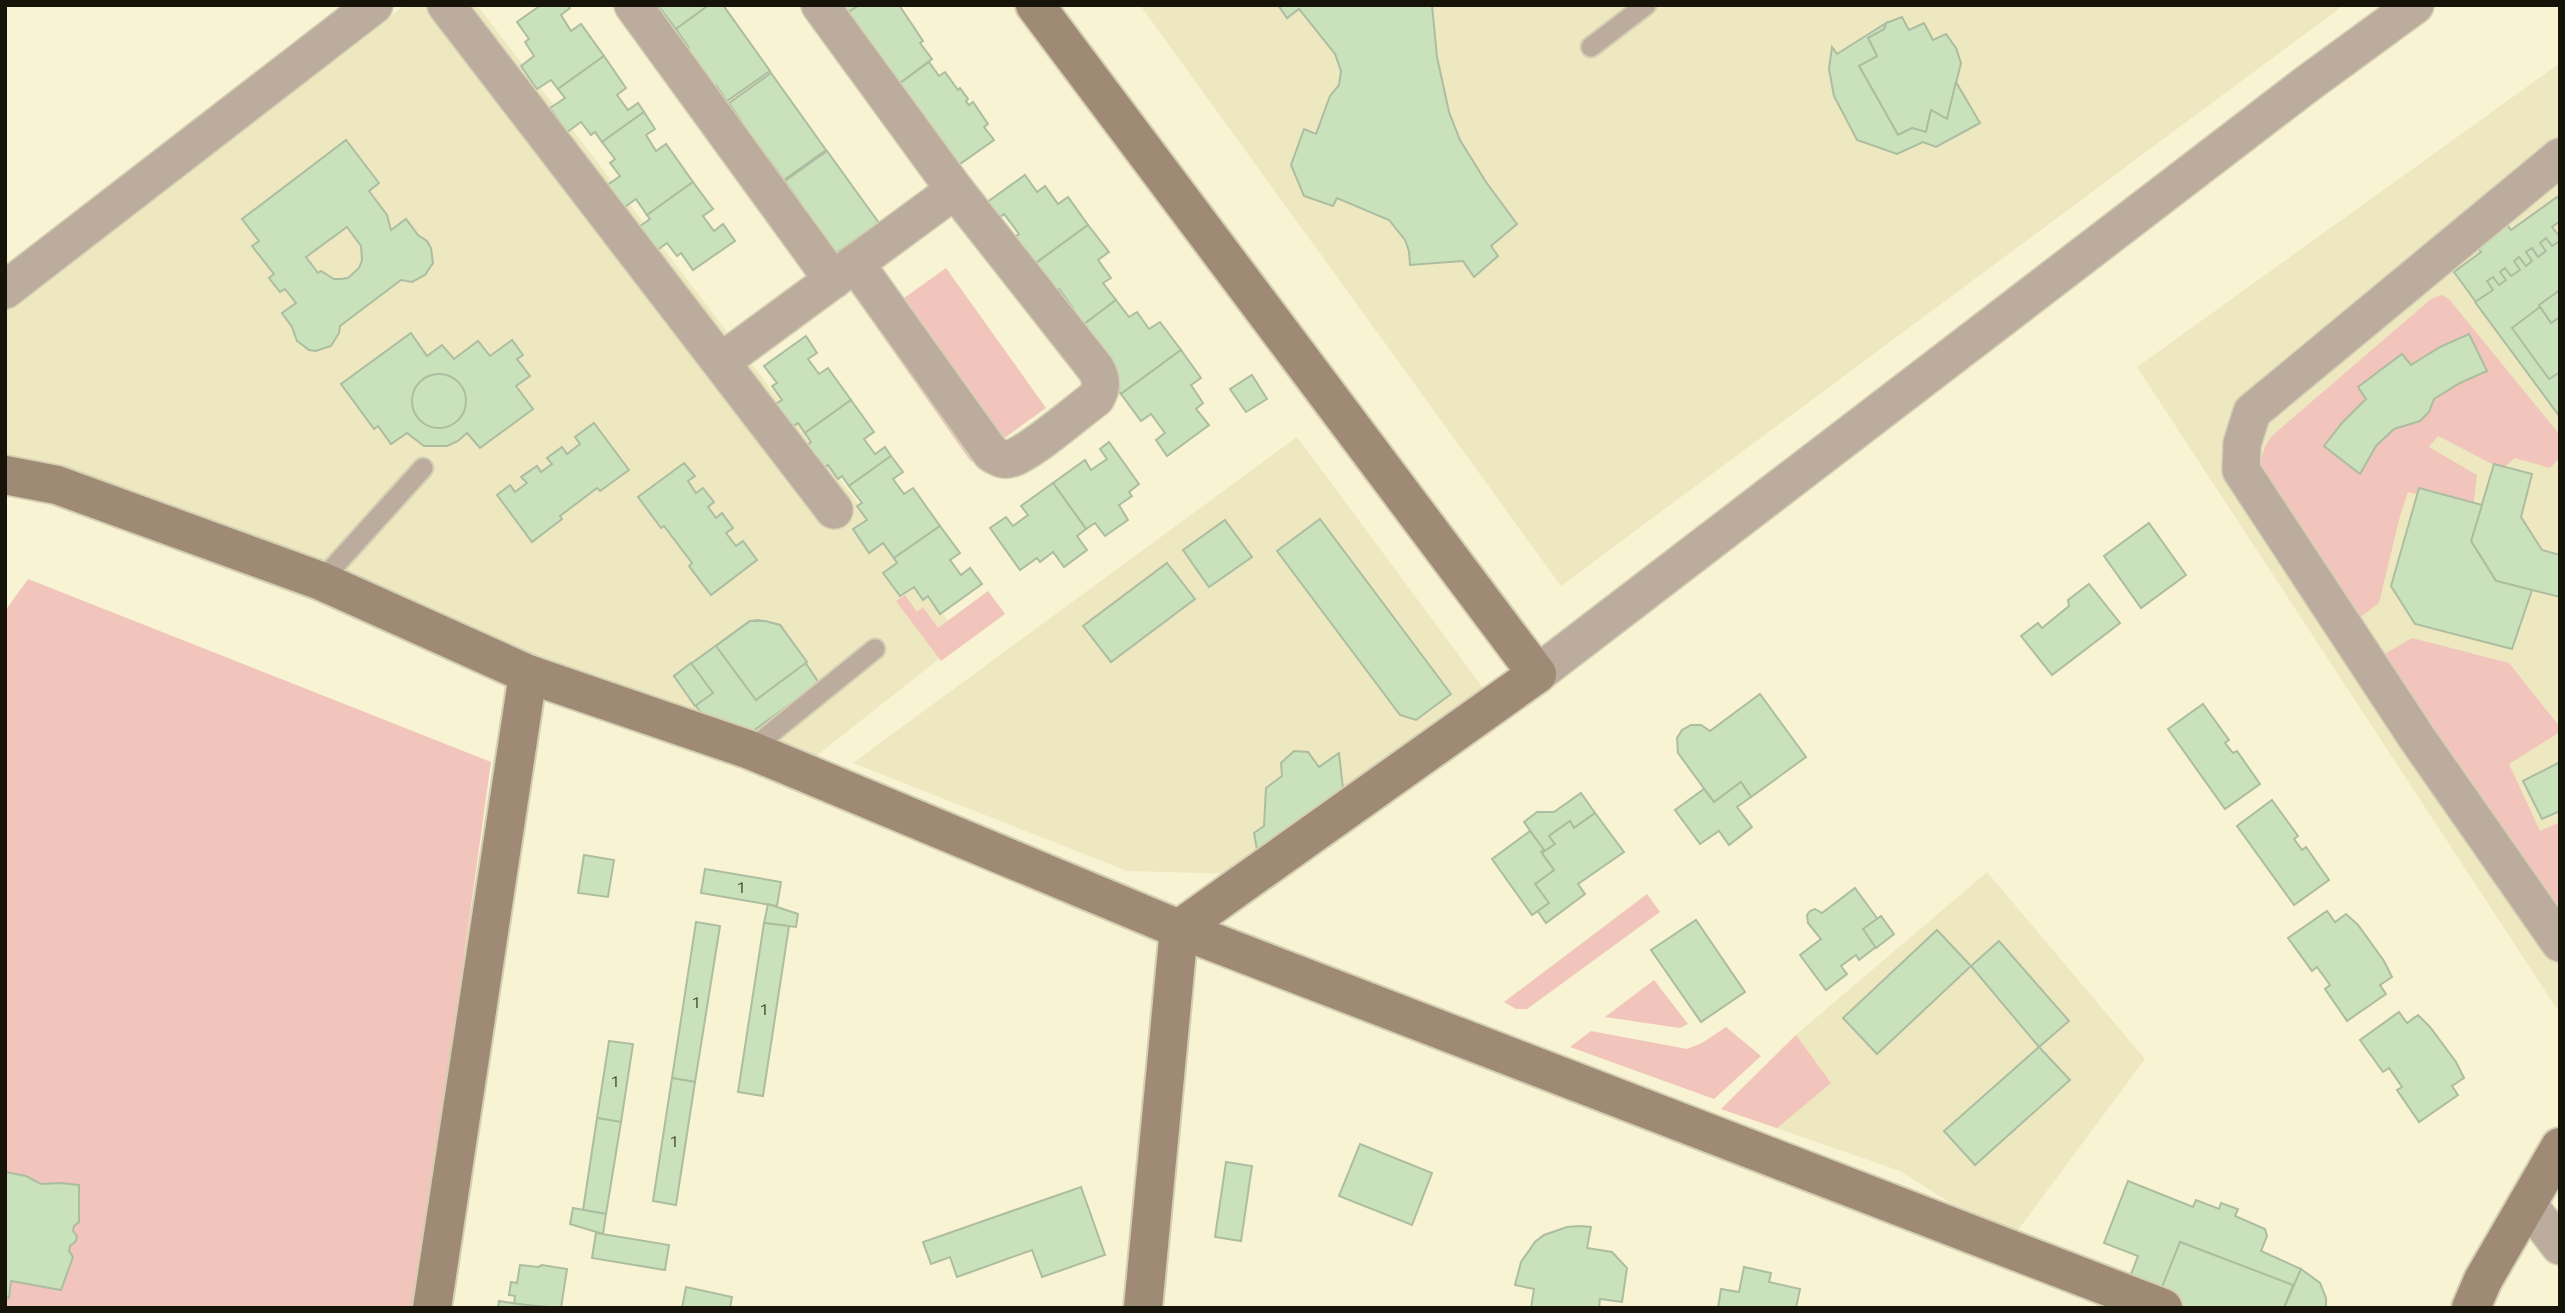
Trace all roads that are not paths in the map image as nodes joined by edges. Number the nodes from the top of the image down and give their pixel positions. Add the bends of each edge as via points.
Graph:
1 (374, 5) edge
2 (446, 5) edge
3 (633, 5) edge
4 (820, 5) edge
5 (1035, 5) edge
6 (1646, 5) edge
7 (2415, 5) edge
8 (1591, 47) dead end
9 (2560, 157) edge
10 (955, 190) junction
11 (844, 272) junction
12 (5, 290) edge
13 (721, 362) junction
14 (5, 456) edge
15 (423, 468) dead end
16 (5, 475) edge
17 (57, 485) junction
18 (834, 510) dead end
19 (321, 582) junction
20 (875, 649) dead end
21 (528, 674) junction
22 (1537, 674) junction
23 (750, 750) junction
24 (1179, 929) junction
25 (2560, 943) edge
26 (2560, 1147) edge
27 (2527, 1203) junction
28 (2560, 1246) edge
29 (432, 1308) edge
30 (1143, 1308) edge
31 (2163, 1308) edge
32 (2471, 1308) edge

1 - 12 street
2 - 13 street
3 - 11 street
4 - 10 street
5 - 22 main road
6 - 8 lane
7 - 22 street
9 - 25 street via 2252,412 2242,444 2241,470 2417,738
10 - 11 street
10 - 11 street via 1101,378 1096,398 1041,439 1014,457 1002,459 991,453
11 - 13 street
13 - 18 street
14 - 17 main road
15 - 19 lane
16 - 17 main road
17 - 19 main road
19 - 21 main road
20 - 23 lane
21 - 23 main road
21 - 29 main road
22 - 24 main road
23 - 24 main road
24 - 30 main road
24 - 31 main road
26 - 27 main road
27 - 28 street
27 - 32 main road

